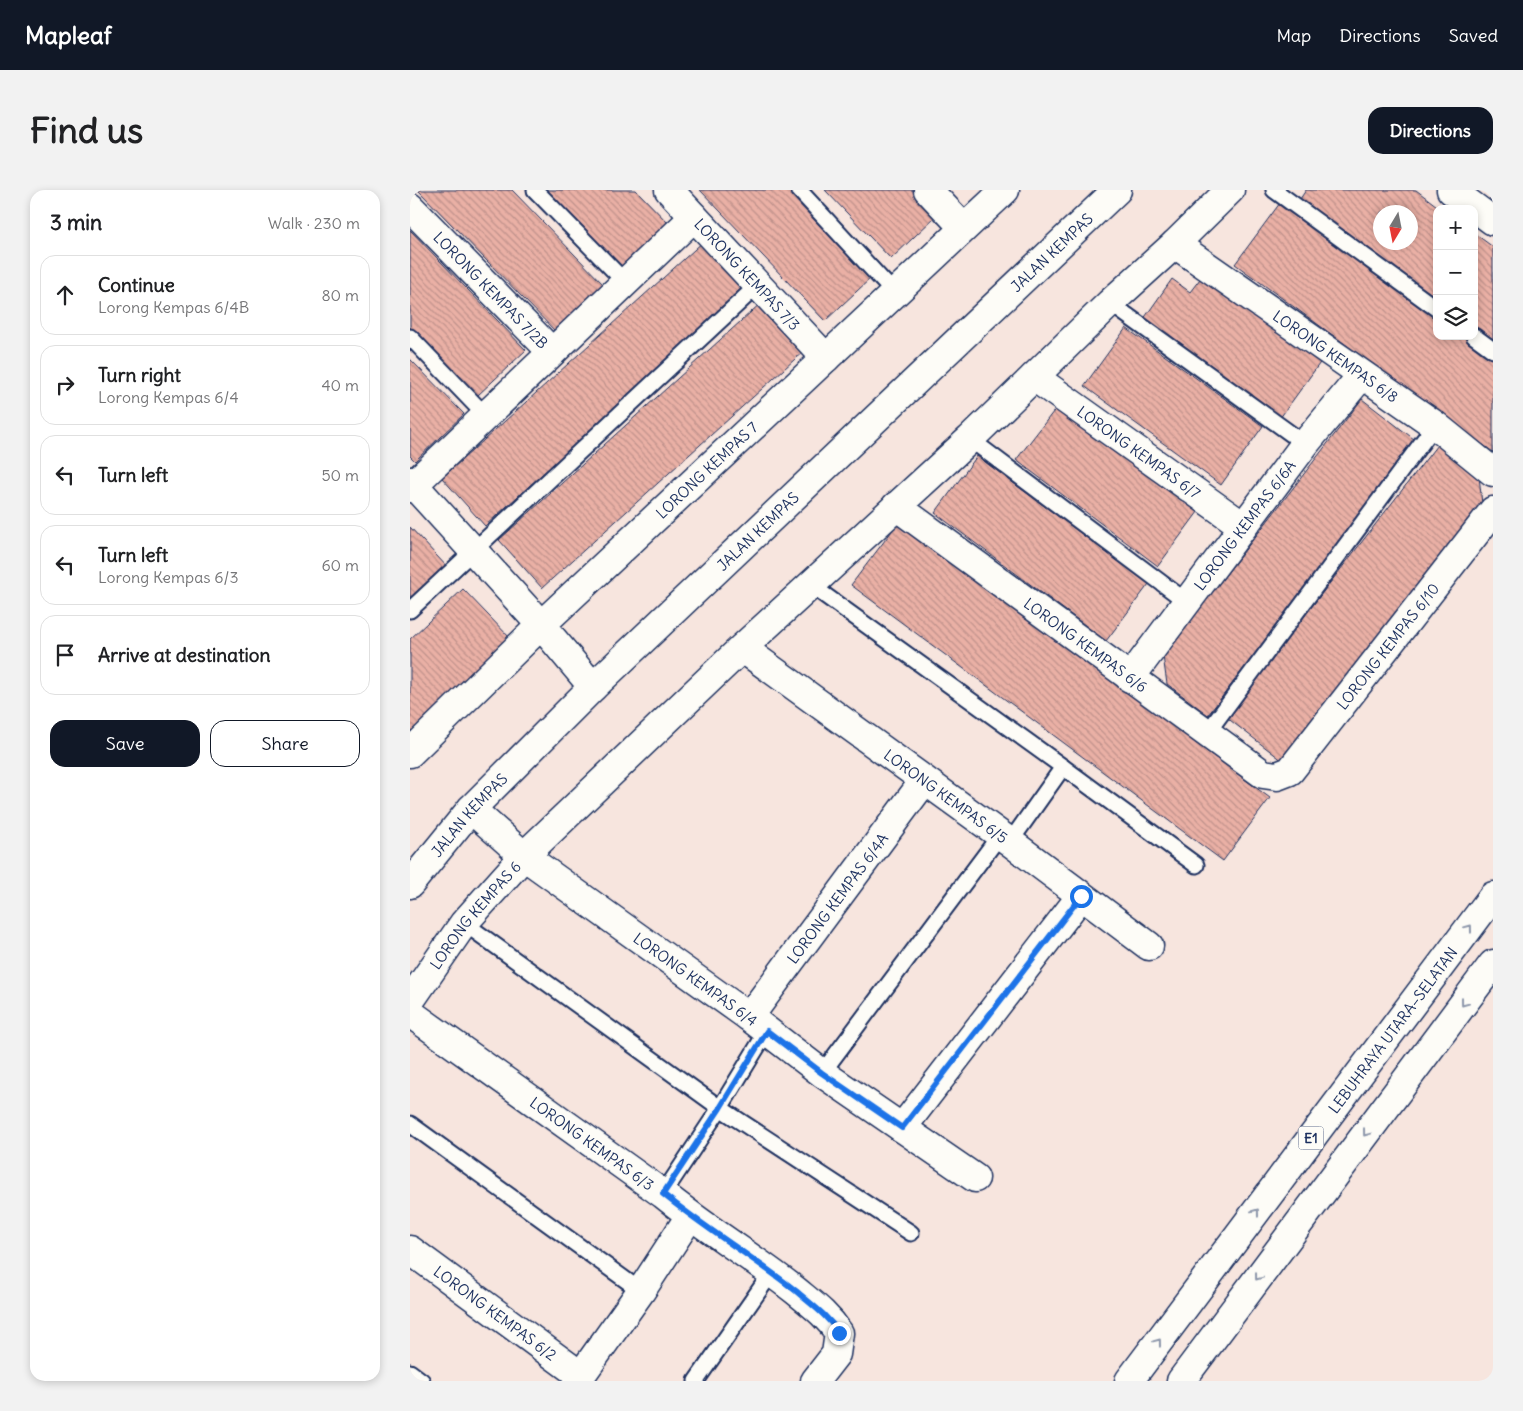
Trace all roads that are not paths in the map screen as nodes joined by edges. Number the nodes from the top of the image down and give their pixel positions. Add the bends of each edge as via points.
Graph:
1 (535, 190) edge
2 (669, 190) edge
3 (799, 190) edge
4 (928, 190) edge
5 (1005, 190) edge
6 (1117, 190) edge
7 (1230, 190) edge
8 (1274, 190) edge
9 (1451, 190) edge
10 (410, 207) edge
11 (1490, 213) edge
12 (694, 217) junction
13 (964, 227) junction
14 (1175, 244) junction
15 (626, 282) junction
16 (758, 285) junction
17 (895, 294) junction
18 (1110, 303) junction
19 (1433, 306) edge
20 (410, 337) edge
21 (1478, 339) edge
22 (1493, 350) edge
23 (552, 352) junction
24 (826, 358) junction
25 (1362, 375) junction
26 (1034, 377) junction
27 (485, 415) junction
28 (1435, 425) junction
29 (970, 439) junction
30 (1305, 444) junction
31 (1493, 472) edge
32 (411, 484) edge
33 (896, 506) junction
34 (1493, 511) edge
35 (1243, 526) junction
36 (474, 552) junction
37 (812, 586) junction
38 (1187, 602) junction
39 (410, 610) edge
40 (541, 626) junction
41 (742, 648) junction
42 (1130, 678) junction
43 (593, 687) junction
44 (1207, 733) junction
45 (410, 753) edge
46 (1063, 767) junction
47 (1277, 776) joint
48 (924, 781) junction
49 (471, 808) junction
50 (1005, 839) junction
51 (524, 856) junction
52 (1196, 865) dead end
53 (410, 884) edge
54 (1081, 896) junction
55 (1493, 896) edge
56 (464, 923) junction
57 (1149, 946) dead end
58 (1493, 964) edge
59 (410, 1002) edge
60 (410, 1013) edge
61 (758, 1024) junction
62 (822, 1073) junction
63 (720, 1108) junction
64 (410, 1124) edge
65 (902, 1128) junction
66 (975, 1178) dead end
67 (663, 1194) junction
68 (690, 1216) junction
69 (911, 1234) dead end
70 (410, 1250) edge
71 (772, 1272) junction
72 (641, 1291) junction
73 (410, 1372) edge
74 (578, 1378) edge
75 (422, 1381) edge
76 (696, 1381) edge
77 (815, 1381) edge
78 (1129, 1381) edge
79 (1181, 1381) edge

1 - 15 lane
2 - 12 main road, LORONG KEMPAS 7/3
3 - 17 lane
4 - 13 main road
5 - 13 main road, LORONG KEMPAS 7
6 - 43 main road, JALAN KEMPAS
7 - 14 main road, LORONG KEMPAS 6
8 - 19 lane
9 - 11 main road
10 - 23 main road, LORONG KEMPAS 7/2B
12 - 15 main road
12 - 16 main road, LORONG KEMPAS 7/3
13 - 17 main road, LORONG KEMPAS 7
14 - 18 main road, LORONG KEMPAS 6
14 - 25 main road, LORONG KEMPAS 6/8
15 - 23 main road
16 - 24 main road, LORONG KEMPAS 7/3
16 - 36 lane
17 - 24 main road, LORONG KEMPAS 7
18 - 26 main road, LORONG KEMPAS 6
18 - 30 lane
20 - 27 lane
21 - 22 lane
23 - 27 main road
24 - 40 main road, LORONG KEMPAS 7
25 - 28 main road, LORONG KEMPAS 6/8
25 - 30 main road, LORONG KEMPAS 6/6A
26 - 29 main road, LORONG KEMPAS 6
26 - 35 main road, LORONG KEMPAS 6/7
27 - 32 main road
28 - 31 main road, LORONG KEMPAS 6/8
28 - 44 lane
29 - 33 main road, LORONG KEMPAS 6
29 - 38 lane
30 - 35 main road, LORONG KEMPAS 6/6A
32 - 36 main road
33 - 37 main road, LORONG KEMPAS 6
33 - 42 main road, LORONG KEMPAS 6/6
34 - 47 main road, LORONG KEMPAS 6/10 via 1290,771
35 - 38 main road, LORONG KEMPAS 6/6A
36 - 39 lane
36 - 40 main road
37 - 41 main road, LORONG KEMPAS 6
37 - 46 lane
38 - 42 main road, LORONG KEMPAS 6/6A
40 - 43 main road
40 - 45 main road, LORONG KEMPAS 7
41 - 48 main road, LORONG KEMPAS 6/5
41 - 51 main road, LORONG KEMPAS 6
42 - 44 main road, LORONG KEMPAS 6/6
43 - 49 main road, JALAN KEMPAS
44 - 47 main road, LORONG KEMPAS 6/6 via 1263,774
46 - 50 lane
46 - 52 lane
48 - 50 main road, LORONG KEMPAS 6/5
48 - 61 main road, LORONG KEMPAS 6/4A
49 - 51 main road, LORONG KEMPAS 6/4
49 - 53 main road, JALAN KEMPAS
50 - 54 main road, LORONG KEMPAS 6/5
50 - 62 lane
51 - 56 main road, LORONG KEMPAS 6
51 - 61 main road, LORONG KEMPAS 6/4
54 - 57 main road, LORONG KEMPAS 6/5
54 - 65 main road
78 -> 55 main road, LEBUHRAYA UTARA–SELATAN / E1
56 - 59 main road, LORONG KEMPAS 6
56 - 63 lane
58 -> 79 main road
60 - 67 main road, LORONG KEMPAS 6/3
61 - 62 main road, LORONG KEMPAS 6/4
61 - 63 lane
62 - 65 main road, LORONG KEMPAS 6/4
63 - 67 lane
63 - 69 lane
64 - 72 lane
65 - 66 main road, LORONG KEMPAS 6/4
67 - 68 main road, LORONG KEMPAS 6/3
68 - 71 main road, LORONG KEMPAS 6/3
68 - 72 main road
70 - 74 main road, LORONG KEMPAS 6/2
71 - 76 lane
71 - 77 main road, LORONG KEMPAS 6/3 via 829,1318 839,1333 836,1354
72 - 74 main road
73 - 75 lane

